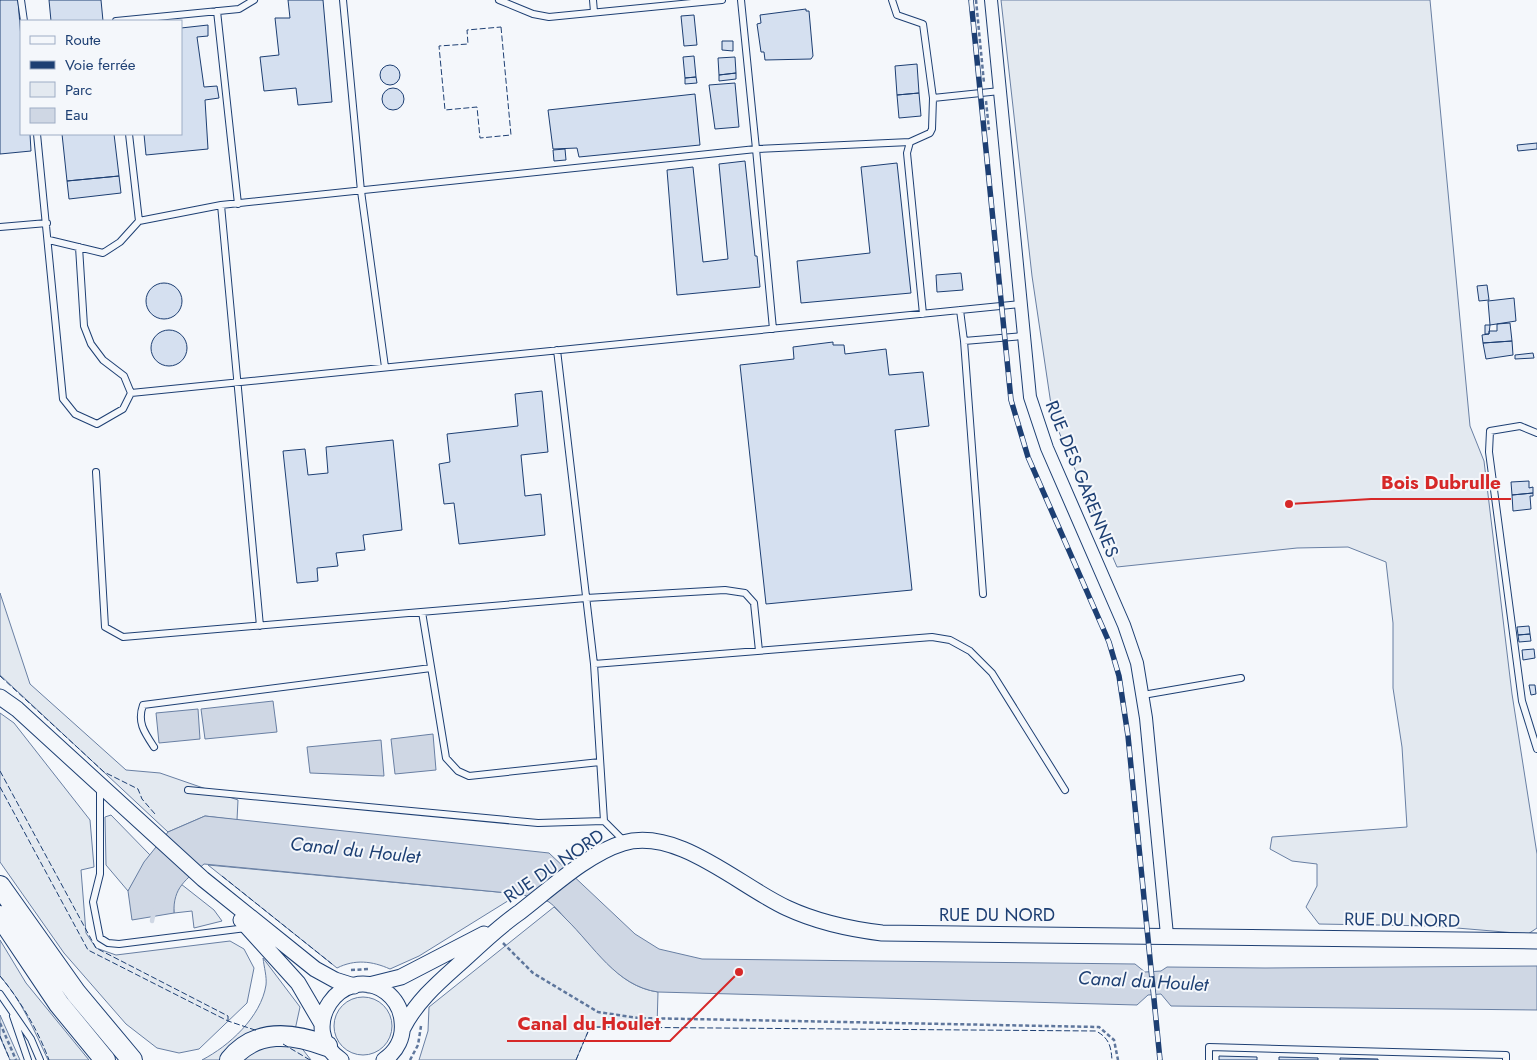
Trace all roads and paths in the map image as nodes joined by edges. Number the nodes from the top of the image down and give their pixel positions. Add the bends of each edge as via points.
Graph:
1 (21, 0) edge
2 (254, 0) edge
3 (343, 0) edge
4 (499, 0) edge
5 (593, 0) edge
6 (722, 0) edge
7 (741, 0) edge
8 (892, 0) edge
9 (991, 0) edge
10 (669, 3) edge
11 (217, 11) junction
12 (594, 12) junction
13 (24, 20) edge
14 (126, 20) edge
15 (1000, 91) junction
16 (933, 98) junction
17 (37, 135) edge
18 (129, 135) edge
19 (910, 142) junction
20 (756, 149) junction
21 (361, 191) junction
22 (238, 204) junction
23 (221, 205) junction
24 (139, 220) junction
25 (48, 223) junction
26 (0, 227) edge
27 (49, 240) junction
28 (79, 247) junction
29 (1020, 304) junction
30 (960, 310) junction
31 (922, 314) junction
32 (773, 329) junction
33 (1023, 336) junction
34 (964, 341) junction
35 (557, 350) junction
36 (385, 367) junction
37 (236, 382) junction
38 (130, 392) junction
39 (1537, 433) edge
40 (96, 472) dead end
41 (983, 594) dead end
42 (586, 598) junction
43 (422, 612) junction
44 (260, 626) junction
45 (759, 651) junction
46 (594, 664) junction
47 (431, 668) junction
48 (1241, 678) dead end
49 (0, 689) edge
50 (1143, 694) junction
51 (0, 697) edge
52 (17, 709) junction
53 (154, 747) dead end
54 (1537, 749) edge
55 (600, 762) junction
56 (100, 785) junction
57 (188, 790) dead end
58 (1065, 790) dead end
59 (604, 821) junction
60 (626, 842) junction
61 (203, 879) junction
62 (0, 886) edge
63 (0, 916) edge
64 (503, 924) junction
65 (249, 928) junction
66 (1167, 935) junction
67 (1537, 941) edge
68 (361, 985) junction
69 (0, 994) edge
70 (8, 1005) junction
71 (0, 1023) edge
72 (420, 1023) dead end
73 (322, 1024) junction
74 (403, 1028) junction
75 (337, 1056) edge
76 (388, 1058) edge
77 (16, 1060) edge
78 (28, 1060) edge
79 (40, 1060) edge
80 (105, 1060) edge
81 (132, 1060) edge
82 (230, 1060) edge
83 (410, 1060) edge
84 (1118, 1060) edge
85 (1208, 1060) edge
86 (1506, 1060) edge

1 - 13 lane
2 - 11 lane via 239,9
3 - 21 lane
4 - 12 lane via 549,17
5 - 12 lane
6 - 10 lane
7 - 20 lane
8 - 16 lane via 897,15 923,24
9 - 15 street, RUE DES GARENNES
10 - 12 lane
11 - 14 lane
11 - 22 lane
15 - 16 lane
15 - 29 street, RUE DES GARENNES
16 - 19 lane via 932,129
17 - 25 lane
18 - 24 lane
19 - 20 lane
19 - 31 lane via 907,153
20 - 21 lane
20 - 32 lane
21 - 22 lane
21 - 36 lane
22 - 23 lane
23 - 24 lane
23 - 37 lane
24 - 28 lane via 120,242 102,253
25 - 26 lane
25 - 27 lane
27 - 28 lane
27 - 38 lane via 63,399 75,414 97,424 122,409
28 - 38 lane via 84,326 91,344 103,360 124,376
29 - 30 lane
29 - 33 street, RUE DES GARENNES
30 - 31 lane
30 - 34 lane
31 - 32 lane
32 - 35 lane
33 - 34 lane
33 - 50 street, RUE DES GARENNES via 1030,397 1038,425 1124,625
34 - 41 lane
35 - 36 lane
35 - 42 lane
36 - 37 lane
37 - 38 lane
37 - 44 lane
39 - 54 lane via 1520,426 1490,431 1489,452 1522,700
40 - 44 lane via 105,627 122,636
42 - 43 lane
42 - 45 lane via 725,590 745,593 754,603
42 - 46 lane
43 - 44 lane
43 - 47 lane
45 - 46 lane
45 - 58 lane via 932,637 950,640 970,651 992,673
46 - 55 lane
47 - 53 lane via 143,705 139,716 142,730
47 - 55 lane via 446,758 458,771 469,776
48 - 50 lane
49 - 52 street
50 - 66 street, RUE DES GARENNES
51 - 52 street
52 - 56 street
55 - 59 lane
56 - 61 street
56 - 65 lane via 100,874 93,902 100,938 120,944
57 - 59 lane via 538,823
59 - 60 lane
60 - 64 street, RUE DU NORD via 586,863
60 - 66 street, RUE DU NORD via 652,840 675,845 788,908 860,930 906,934
61 - 65 street
61 - 68 street via 315,969 335,980
62 - 81 highway via 76,993
63 - 80 highway via 59,1004
64 - 68 street, RUE DU NORD via 401,978
64 - 74 street, RUE DU NORD via 428,992
64 - 84 path via 503,944 533,974 598,1012 638,1018 1098,1027 1114,1040
65 - 73 street via 298,983
66 - 67 street, RUE DU NORD
68 - 73 street via 341,991 331,999 324,1011
68 - 74 street via 380,989 393,999
69 - 70 lane
70 - 78 lane
70 - 79 lane via 31,1039
71 - 77 path
72 - 83 path via 419,1041
73 - 75 street
74 - 76 street, RUE DU NORD via 400,1040
75 - 82 highway via 300,1038 273,1035 246,1045
85 - 86 lane via 1209,1047 1506,1055

